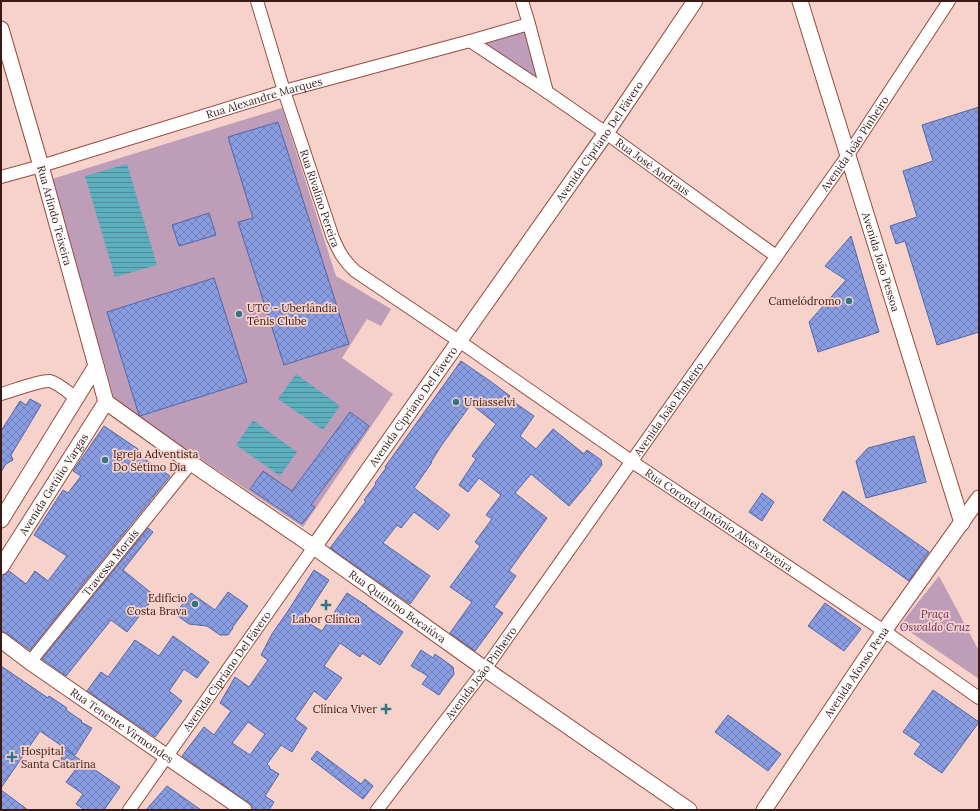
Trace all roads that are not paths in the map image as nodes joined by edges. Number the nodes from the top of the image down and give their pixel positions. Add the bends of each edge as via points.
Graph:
1 (257, 1) edge
2 (522, 1) edge
3 (695, 1) edge
4 (800, 1) edge
5 (949, 1) edge
6 (529, 24) junction
7 (1, 29) edge
8 (470, 41) junction
9 (284, 91) junction
10 (547, 92) junction
11 (606, 133) junction
12 (848, 155) junction
13 (41, 166) junction
14 (1, 177) edge
15 (776, 256) junction
16 (459, 341) junction
17 (96, 366) junction
18 (1, 394) edge
19 (76, 398) junction
20 (106, 402) junction
21 (631, 461) junction
22 (191, 463) junction
23 (979, 498) edge
24 (4, 515) edge
25 (962, 523) junction
26 (27, 525) junction
27 (314, 547) junction
28 (1, 567) edge
29 (884, 631) junction
30 (1, 640) edge
31 (30, 662) junction
32 (485, 669) junction
33 (979, 698) edge
34 (166, 756) junction
35 (129, 810) edge
36 (244, 810) edge
37 (377, 810) edge
38 (689, 810) edge
39 (764, 810) edge

1 - 9 street, Rua Rivalino Pereira
2 - 6 street
3 - 11 street, Avenida Cipríano Del Fávero
4 - 12 street, Avenida João Pessoa
5 - 12 street, Avenida João Pinheiro
6 - 8 street, Rua Alexandre Marques
6 - 10 street
7 - 13 street, Rua Arlindo Teixeira
8 - 9 street, Rua Alexandre Marques
8 - 10 street, Rua José Andraus
9 - 13 street, Rua Alexandre Marques
9 - 16 street, Rua Rivalino Pereira via 333,238 342,257 355,271
10 - 11 street, Rua José Andraus
11 - 15 street, Rua José Andraus
11 - 16 street, Avenida Cipríano Del Fávero
12 - 15 street, Avenida João Pinheiro
12 - 25 street, Avenida João Pessoa
13 - 14 street, Rua Alexandre Marques
13 - 17 street, Rua Arlindo Teixeira
15 - 21 street, Avenida João Pinheiro
16 - 21 street, Rua Coronel Antônio Alves Pereira
16 - 27 street, Avenida Cipríano Del Fávero
17 - 19 street
17 - 20 street, Rua Arlindo Teixeira
18 - 19 street via 50,381
19 - 24 street
20 - 22 street, Rua Quintino Bocaiúva
20 - 26 street, Avenida Getúlio Vargas
21 - 29 street, Rua Coronel Antônio Alves Pereira
21 - 32 street, Avenida João Pinheiro
22 - 27 street, Rua Quintino Bocaiúva
22 - 31 street, Travessa Morais
23 - 25 street, Avenida Afonso Pena
24 - 26 street
25 - 29 street, Avenida Afonso Pena
26 - 28 street, Avenida Getúlio Vargas
27 - 32 street, Rua Quintino Bocaiúva
27 - 34 street, Avenida Cipríano Del Fávero
29 - 33 street, Rua Coronel Antônio Alves Pereira
29 - 39 street, Avenida Afonso Pena
30 - 31 street, Rua Tenente Virmondes
31 - 34 street, Rua Tenente Virmondes
32 - 37 street, Avenida João Pinheiro
32 - 38 street, Rua Quintino Bocaiúva
34 - 35 street, Avenida Cipríano Del Fávero
34 - 36 street, Rua Tenente Virmondes

